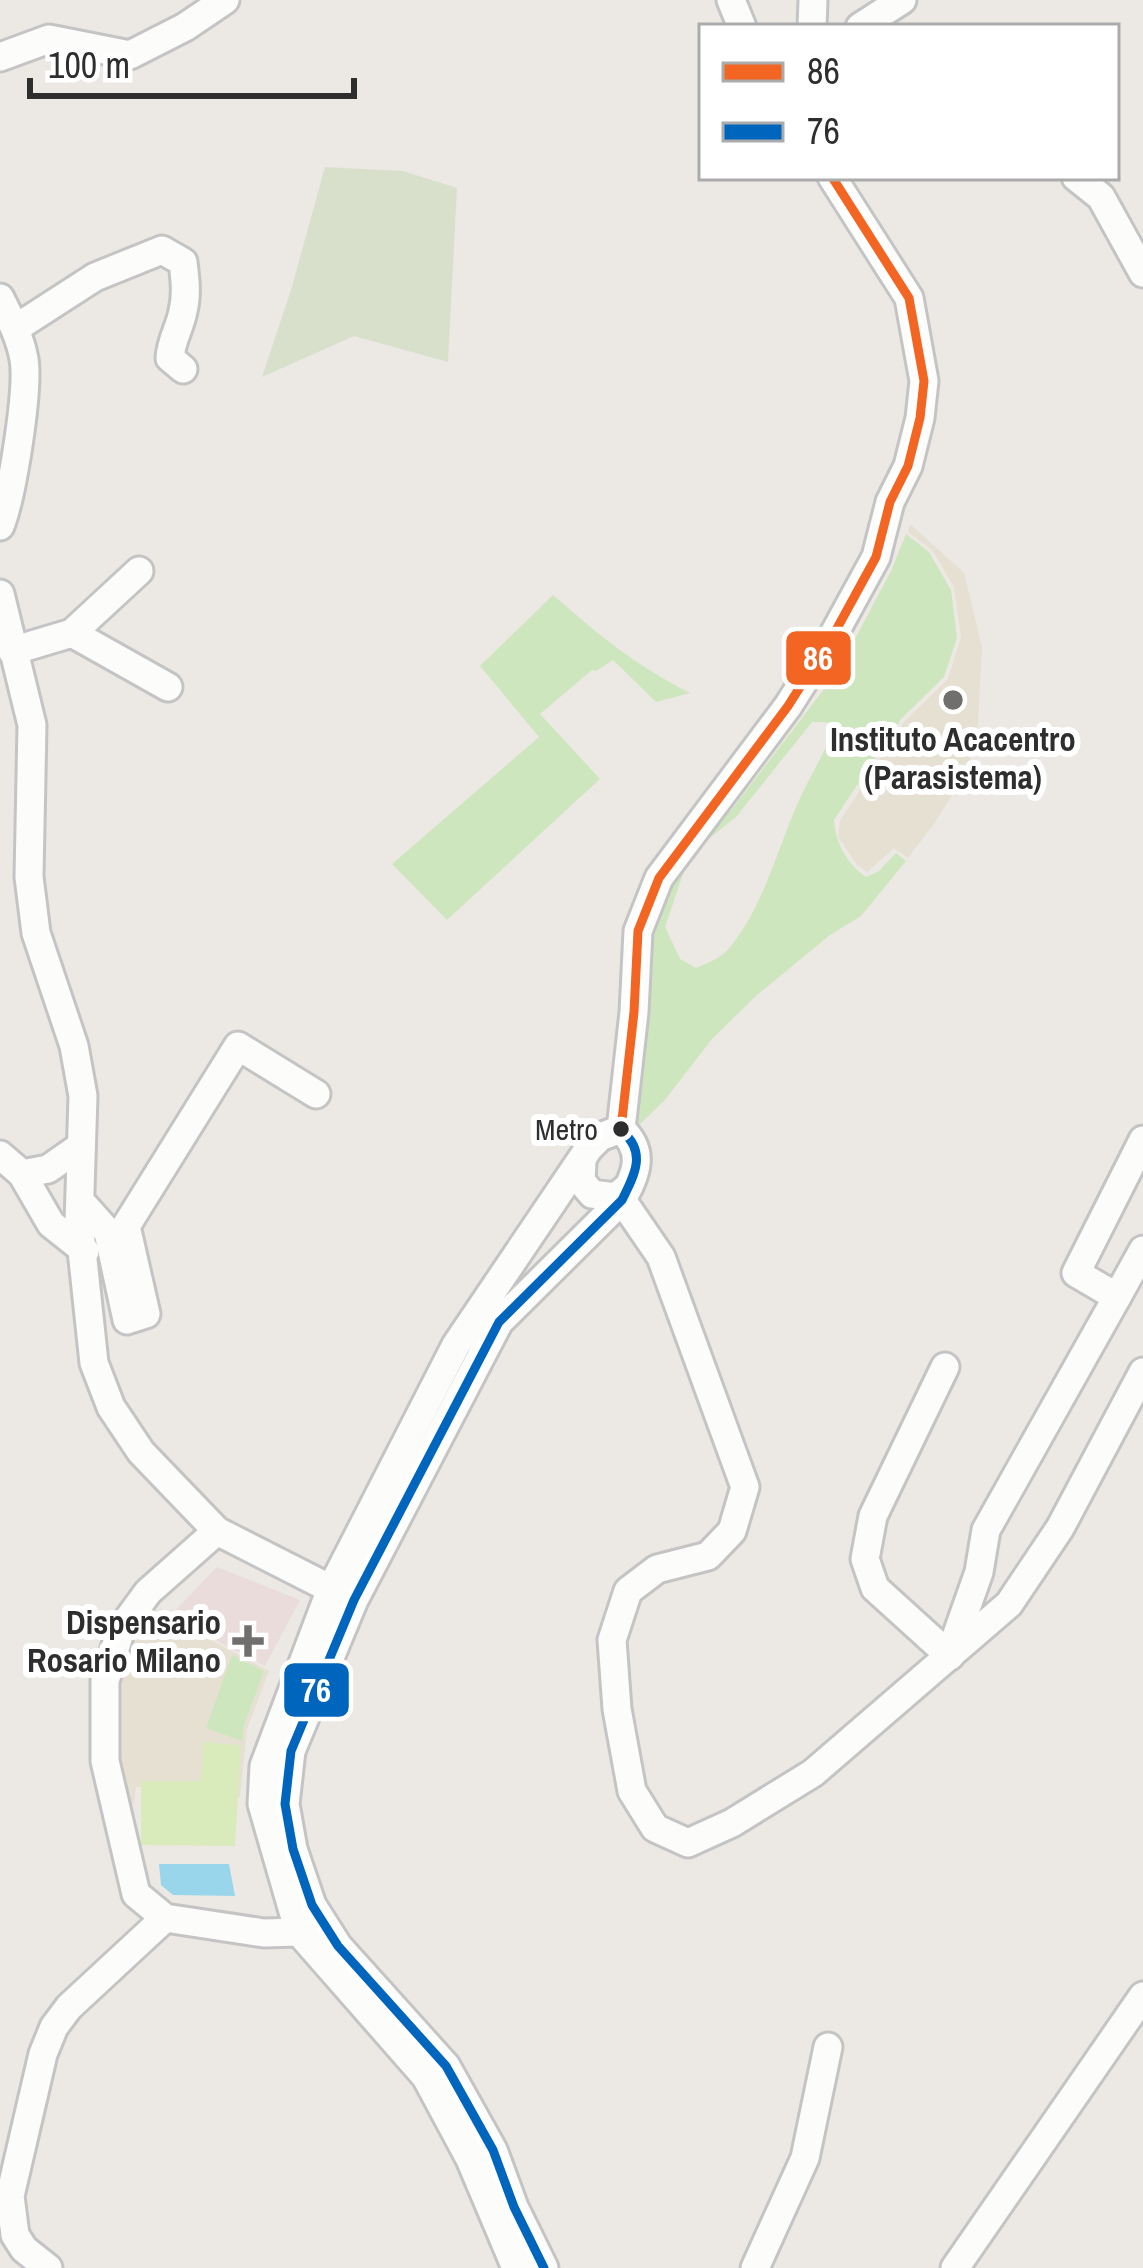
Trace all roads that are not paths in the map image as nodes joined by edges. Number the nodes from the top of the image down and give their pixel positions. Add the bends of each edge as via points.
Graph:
1 (225, 0) edge
2 (902, 0) edge
3 (865, 24) edge
4 (0, 57) edge
5 (834, 180) edge
6 (1080, 180) edge
7 (1143, 273) edge
8 (0, 298) edge
9 (16, 328) junction
10 (183, 369) dead end
11 (0, 526) edge
12 (139, 572) dead end
13 (0, 594) edge
14 (72, 633) junction
15 (12, 651) junction
16 (168, 687) dead end
17 (316, 1094) dead end
18 (621, 1130) junction
19 (1143, 1140) edge
20 (81, 1147) junction
21 (0, 1155) edge
22 (581, 1162) junction
23 (22, 1174) junction
24 (626, 1193) junction
25 (82, 1203) junction
26 (1143, 1250) edge
27 (85, 1251) junction
28 (1117, 1297) junction
29 (945, 1367) dead end
30 (1143, 1372) edge
31 (217, 1532) junction
32 (331, 1589) junction
33 (950, 1655) junction
34 (165, 1918) junction
35 (299, 1931) junction
36 (1143, 1996) edge
37 (828, 2047) dead end
38 (48, 2268) edge
39 (516, 2268) edge
40 (544, 2268) edge
41 (754, 2268) edge
42 (956, 2268) edge

1 - 4 street via 130,55 49,39
2 - 3 street
5 - 18 street via 909,298 924,381 920,418 876,557 835,632 659,878 638,931
6 - 7 street via 1101,197
8 - 9 street
9 - 10 street via 95,277 163,250 183,262 183,314 170,343 170,358
9 - 11 street via 25,363
12 - 14 street
13 - 15 street
14 - 15 street
14 - 16 street
15 - 20 street via 32,724 28,830 36,932 77,1063
17 - 25 street via 238,1046 126,1226 146,1313 127,1320 108,1232
18 - 22 street via 600,1137
18 - 24 street via 638,1156
19 - 28 street via 1076,1273
20 - 23 street via 48,1169
20 - 25 street
21 - 23 street
22 - 24 street via 592,1194
22 - 32 street via 456,1346
23 - 27 street via 51,1224
24 - 33 street via 661,1257 745,1487 732,1531 708,1556 656,1569 628,1591 612,1640 632,1791 655,1828 688,1843 732,1823 813,1773
24 - 40 street via 499,1322 354,1600 291,1751 284,1804 312,1905 338,1946 446,2066
25 - 27 street
26 - 28 street
27 - 31 street via 94,1363 111,1407 141,1452
28 - 33 street via 986,1530
29 - 33 street via 873,1516 865,1559 875,1588
30 - 33 street via 1010,1604
31 - 32 street
31 - 34 street via 148,1592 121,1629 105,1681 105,1761 125,1852 136,1894
32 - 35 street via 264,1766 262,1804
34 - 35 street
34 - 38 street via 69,2007 43,2054 10,2196 15,2235
35 - 39 street via 426,2077
36 - 42 street
37 - 41 street via 805,2158

